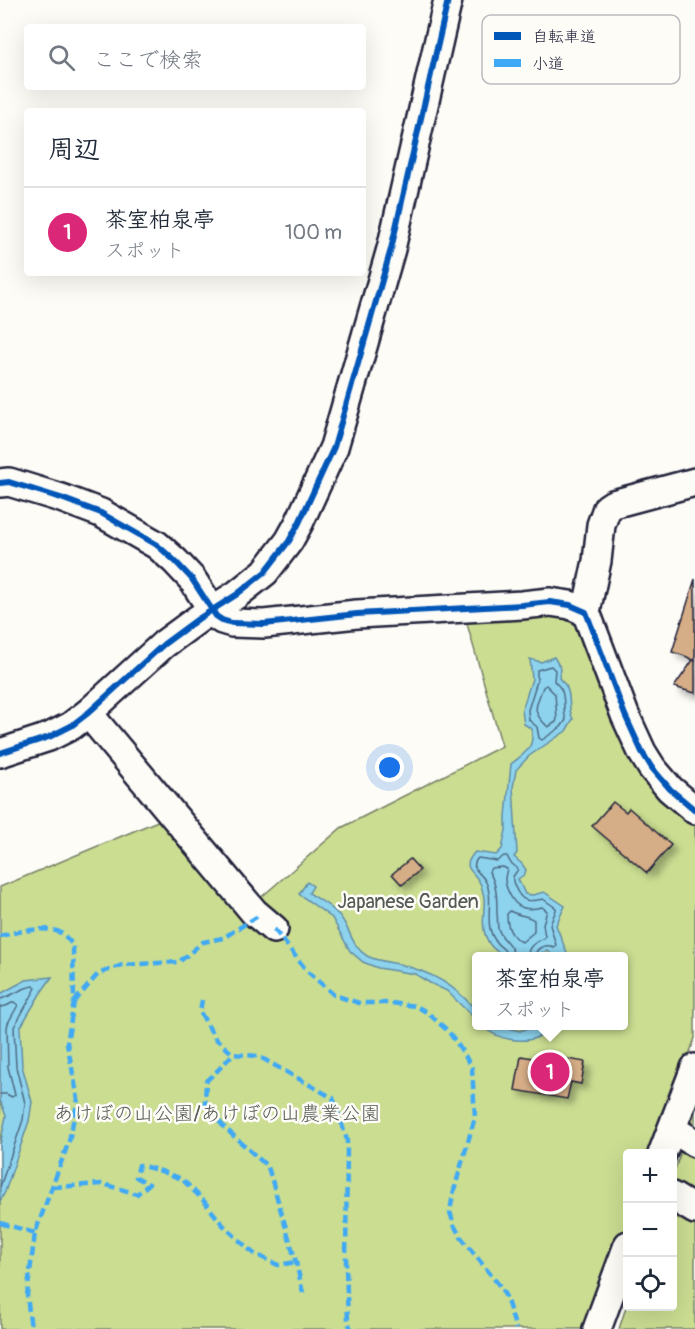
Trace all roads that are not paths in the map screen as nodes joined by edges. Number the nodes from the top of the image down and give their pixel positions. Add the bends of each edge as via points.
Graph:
1 (448, 0) edge
2 (695, 482) edge
3 (0, 483) edge
4 (212, 611) junction
5 (586, 612) junction
6 (88, 713) junction
7 (0, 753) edge
8 (695, 810) edge
9 (274, 929) dead end
10 (694, 1075) edge
11 (672, 1129) junction
12 (695, 1143) edge
13 (664, 1149) edge
14 (677, 1199) edge
15 (695, 1210) edge
16 (623, 1256) edge
17 (597, 1329) edge

1 - 4 street via 391,249 334,447 304,513 265,572
2 - 5 street via 607,508
3 - 4 street via 9,482 71,501 157,545 192,579
4 - 5 street via 222,620 241,624 550,602
4 - 6 street via 164,644
5 - 8 street via 642,752 670,789
6 - 7 street via 49,737
6 - 9 street via 254,912
10 - 11 street
11 - 12 street
11 - 13 street
14 - 15 street
16 - 17 street

